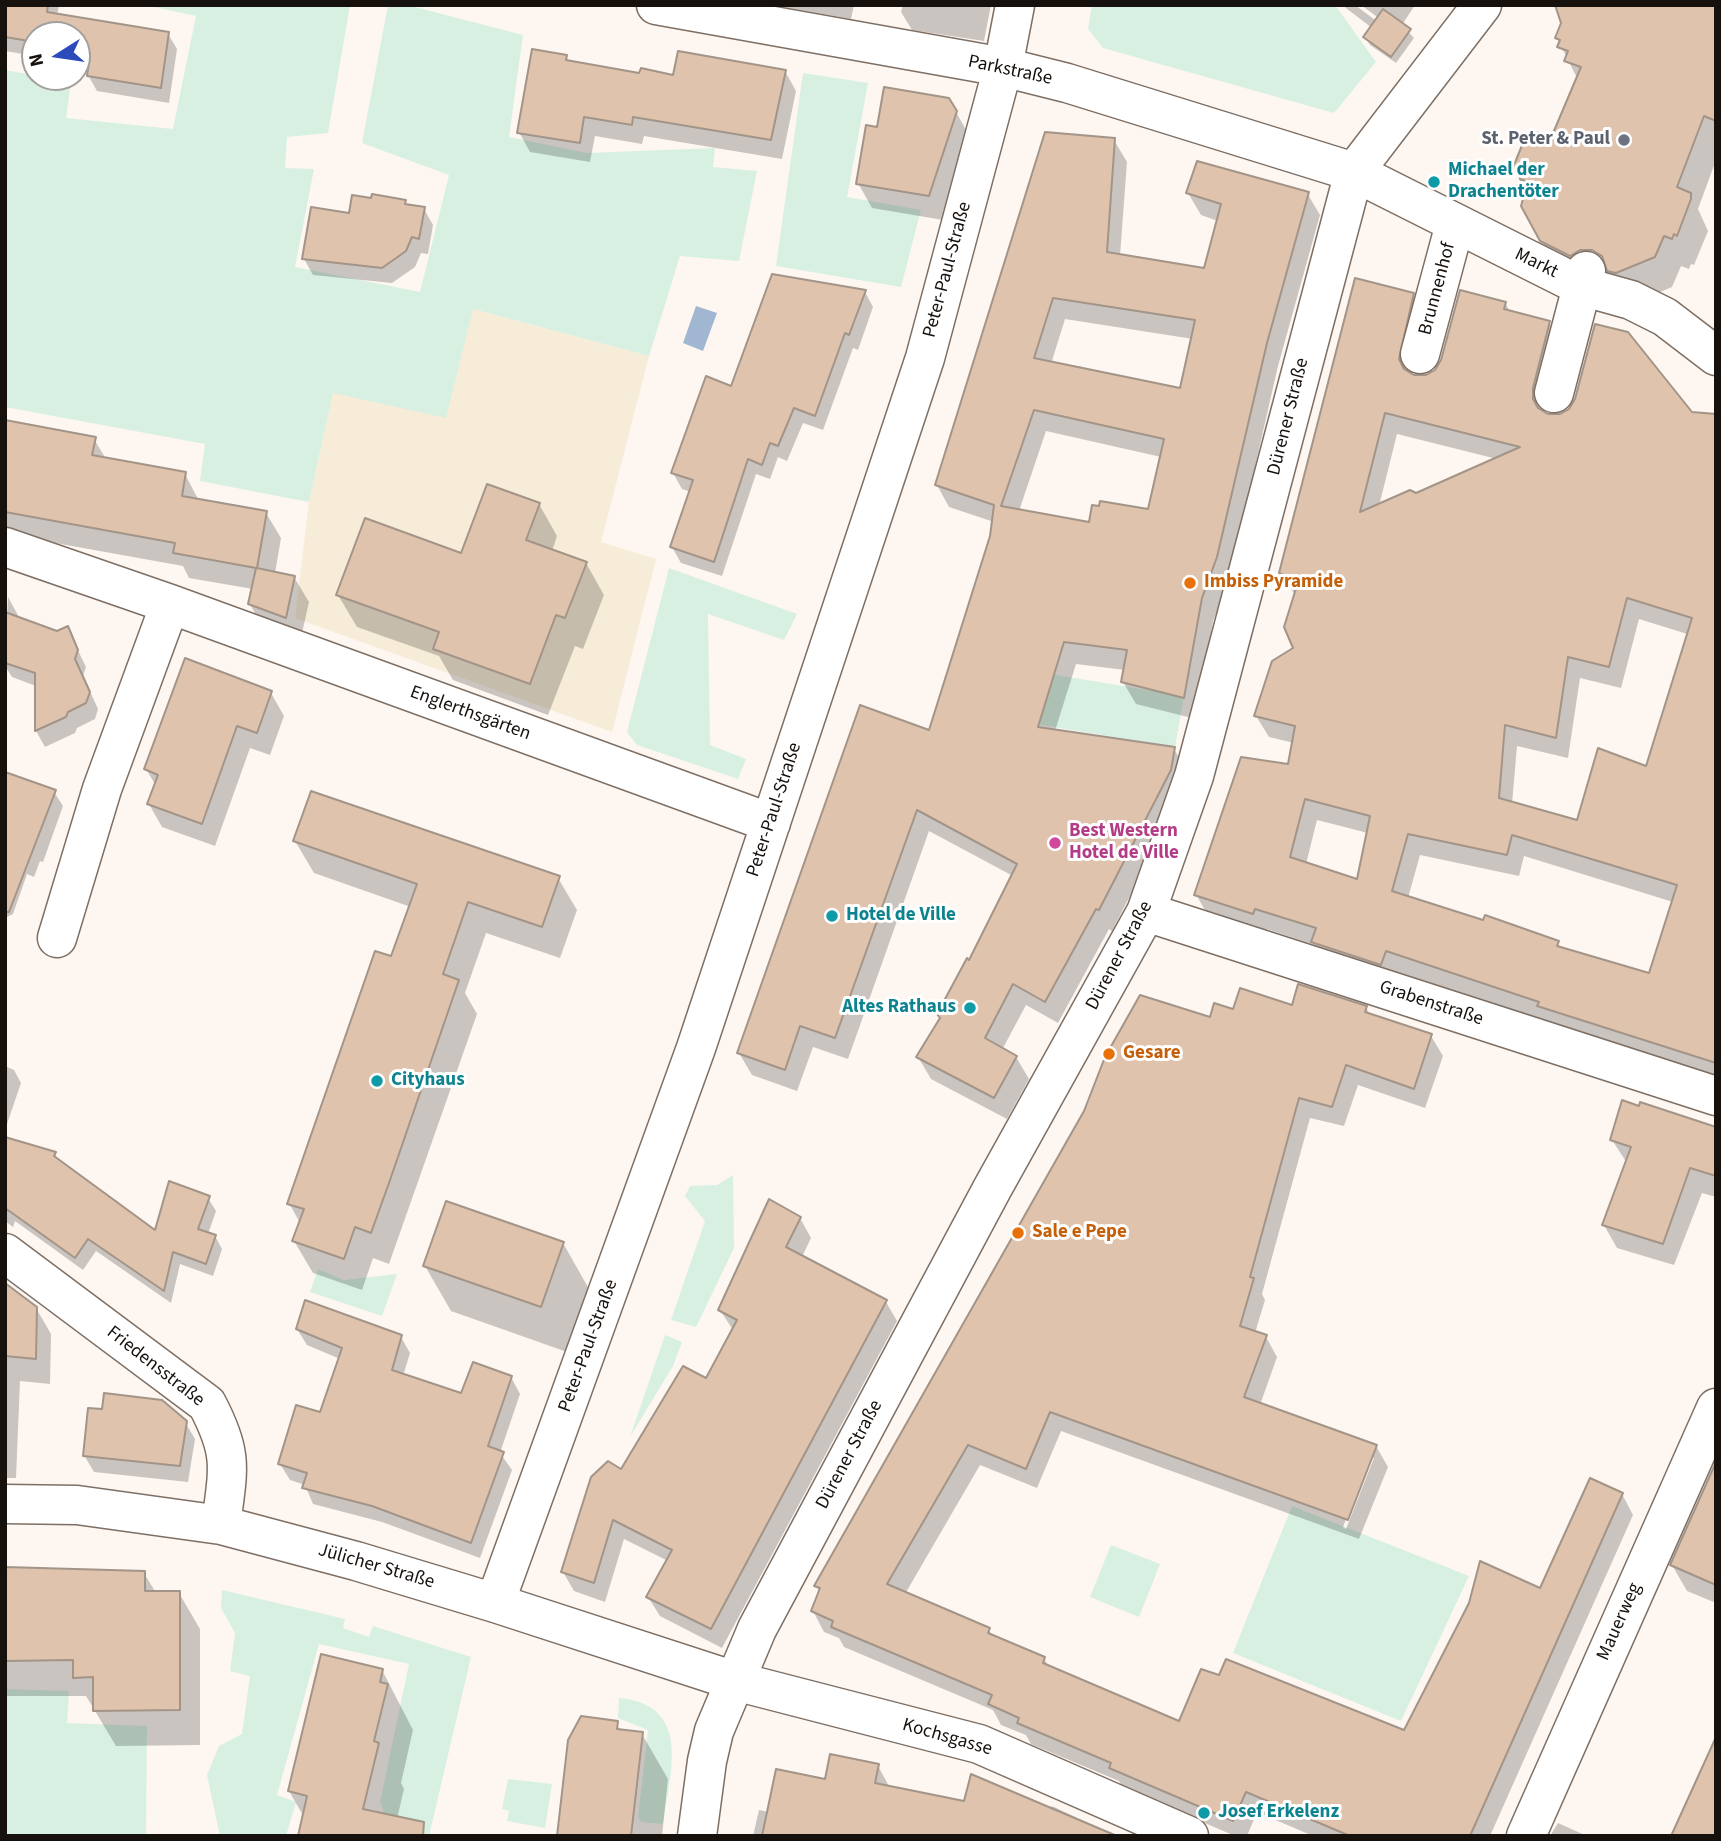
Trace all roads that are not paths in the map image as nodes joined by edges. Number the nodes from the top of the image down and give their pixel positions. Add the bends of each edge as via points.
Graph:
1 (656, 5) edge
2 (1015, 5) edge
3 (1482, 5) edge
4 (1003, 68) junction
5 (1354, 172) junction
6 (1455, 224) junction
7 (1583, 278) junction
8 (1420, 354) dead end
9 (1716, 356) edge
10 (1554, 393) dead end
11 (5, 547) edge
12 (170, 604) junction
13 (771, 823) junction
14 (1146, 912) junction
15 (57, 938) dead end
16 (1716, 1096) edge
17 (5, 1253) edge
18 (1716, 1408) edge
19 (5, 1504) edge
20 (222, 1525) junction
21 (495, 1602) junction
22 (735, 1681) junction
23 (696, 1836) edge
24 (1189, 1836) edge
25 (1526, 1836) edge

1 - 4 street, Parkstraße
2 - 4 street, Peter-Paul-Straße
3 - 5 street, Dürener Straße
4 - 5 street, Parkstraße via 1067,83
4 - 13 street, Peter-Paul-Straße via 925,358
5 - 6 street, Markt
5 - 14 street, Dürener Straße via 1194,776
6 - 7 street, Markt
6 - 8 street, Brunnenhof
7 - 9 street, Markt via 1665,317
7 - 10 street
11 - 12 street, Englerthsgärten
12 - 13 street, Englerthsgärten
12 - 15 street via 102,789
13 - 21 street, Peter-Paul-Straße via 696,1048
14 - 16 street, Grabenstraße
14 - 22 street, Dürener Straße via 757,1629
17 - 20 street, Friedensstraße via 206,1404 224,1437 228,1467
18 - 25 street, Mauerweg
19 - 20 street, Jülicher Straße via 77,1506
20 - 21 street, Jülicher Straße
21 - 22 street, Jülicher Straße
22 - 23 street, Dürener Straße via 706,1761
22 - 24 street, Kochsgasse via 979,1744

